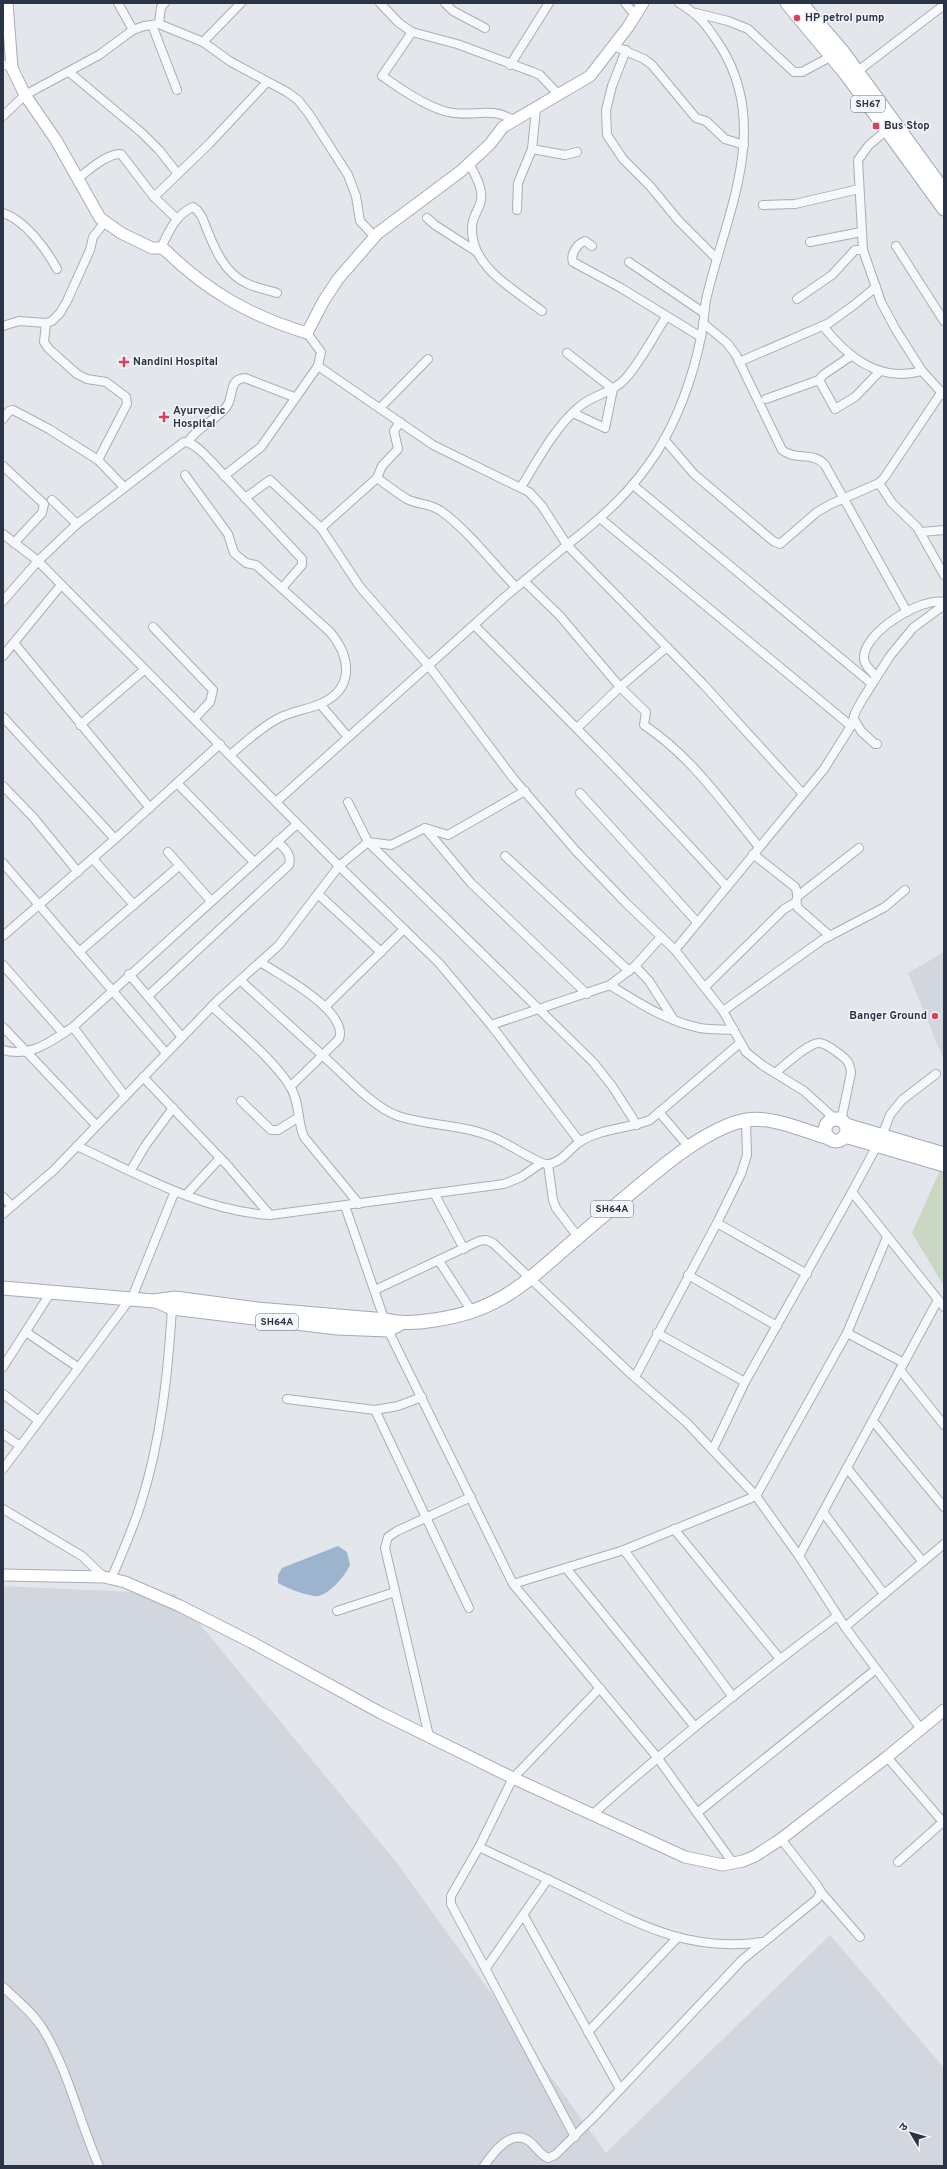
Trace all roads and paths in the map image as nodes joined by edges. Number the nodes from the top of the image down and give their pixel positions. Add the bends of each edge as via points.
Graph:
1 (7, 3) edge
2 (118, 3) edge
3 (165, 3) edge
4 (241, 3) edge
5 (380, 3) edge
6 (445, 3) edge
7 (549, 3) edge
8 (625, 3) edge
9 (642, 3) edge
10 (679, 3) edge
11 (786, 3) edge
12 (801, 3) edge
13 (944, 5) edge
14 (695, 12) junction
15 (635, 15) junction
16 (155, 25) junction
17 (485, 28) dead end
18 (133, 30) junction
19 (412, 32) junction
20 (203, 42) junction
21 (614, 46) junction
22 (626, 50) junction
23 (832, 56) junction
24 (510, 65) junction
25 (8, 66) edge
26 (858, 71) junction
27 (69, 72) junction
28 (267, 82) junction
29 (177, 90) dead end
30 (558, 94) junction
31 (25, 95) junction
32 (536, 109) junction
33 (3, 116) edge
34 (513, 120) junction
35 (887, 130) junction
36 (744, 145) junction
37 (532, 149) junction
38 (576, 152) dead end
39 (470, 163) junction
40 (178, 174) junction
41 (77, 179) junction
42 (943, 187) edge
43 (859, 189) junction
44 (154, 197) junction
45 (763, 205) dead end
46 (944, 209) edge
47 (517, 210) dead end
48 (3, 213) edge
49 (427, 218) dead end
50 (177, 219) junction
51 (105, 222) junction
52 (861, 232) junction
53 (375, 238) junction
54 (810, 242) dead end
55 (592, 246) dead end
56 (896, 246) dead end
57 (160, 248) junction
58 (863, 250) junction
59 (476, 252) junction
60 (717, 259) junction
61 (629, 262) dead end
62 (57, 269) dead end
63 (876, 287) junction
64 (277, 293) dead end
65 (797, 299) dead end
66 (542, 311) dead end
67 (704, 313) junction
68 (666, 317) junction
69 (944, 321) edge
70 (46, 323) junction
71 (703, 323) junction
72 (3, 326) edge
73 (823, 326) junction
74 (307, 332) junction
75 (701, 337) junction
76 (567, 352) dead end
77 (851, 356) junction
78 (428, 359) dead end
79 (739, 362) junction
80 (318, 366) junction
81 (880, 371) junction
82 (922, 371) junction
83 (820, 380) junction
84 (613, 389) junction
85 (943, 394) edge
86 (294, 397) junction
87 (766, 399) dead end
88 (380, 408) junction
89 (573, 413) junction
90 (3, 418) edge
91 (400, 422) junction
92 (664, 439) junction
93 (188, 442) junction
94 (98, 460) junction
95 (3, 466) edge
96 (185, 475) dead end
97 (224, 476) junction
98 (377, 478) junction
99 (879, 483) junction
100 (633, 485) junction
101 (124, 487) junction
102 (521, 487) junction
103 (245, 498) junction
104 (845, 498) junction
105 (52, 500) dead end
106 (601, 519) junction
107 (77, 524) junction
108 (321, 528) junction
109 (944, 530) edge
110 (921, 532) junction
111 (3, 534) edge
112 (14, 543) junction
113 (567, 545) junction
114 (38, 561) junction
115 (944, 575) edge
116 (524, 581) junction
117 (61, 585) junction
118 (516, 587) junction
119 (282, 588) junction
120 (3, 600) edge
121 (944, 604) edge
122 (907, 612) junction
123 (474, 625) junction
124 (153, 627) dead end
125 (14, 643) junction
126 (667, 647) junction
127 (3, 656) edge
128 (429, 666) junction
129 (144, 670) junction
130 (874, 680) junction
131 (620, 686) junction
132 (320, 704) junction
133 (3, 717) edge
134 (194, 719) junction
135 (853, 722) junction
136 (80, 725) junction
137 (577, 728) junction
138 (348, 737) junction
139 (220, 744) junction
140 (877, 744) dead end
141 (230, 755) junction
142 (177, 783) junction
143 (3, 786) edge
144 (525, 791) junction
145 (580, 793) dead end
146 (803, 794) junction
147 (276, 802) junction
148 (348, 802) dead end
149 (150, 808) junction
150 (297, 824) junction
151 (425, 828) junction
152 (115, 840) junction
153 (277, 841) junction
154 (368, 842) junction
155 (759, 847) junction
156 (859, 848) dead end
157 (168, 852) dead end
158 (753, 854) junction
159 (505, 856) dead end
160 (93, 859) junction
161 (254, 862) junction
162 (3, 863) edge
163 (179, 866) junction
164 (339, 866) junction
165 (78, 872) junction
166 (727, 887) junction
167 (905, 890) dead end
168 (318, 894) junction
169 (797, 899) junction
170 (211, 901) junction
171 (39, 904) junction
172 (134, 905) junction
173 (697, 922) junction
174 (404, 929) junction
175 (3, 936) edge
176 (830, 936) junction
177 (661, 937) junction
178 (675, 950) junction
179 (79, 952) junction
180 (381, 952) junction
181 (260, 962) junction
182 (3, 965) edge
183 (632, 968) junction
184 (129, 974) junction
185 (240, 980) junction
186 (610, 985) junction
187 (705, 987) junction
188 (111, 991) junction
189 (587, 994) junction
190 (148, 996) junction
191 (212, 1006) junction
192 (325, 1007) junction
193 (539, 1008) junction
194 (723, 1011) junction
195 (675, 1021) junction
196 (491, 1025) junction
197 (3, 1027) edge
198 (73, 1027) junction
199 (734, 1030) junction
200 (64, 1033) junction
201 (182, 1037) junction
202 (740, 1043) junction
203 (3, 1050) edge
204 (26, 1052) junction
205 (166, 1053) junction
206 (322, 1056) junction
207 (776, 1073) junction
208 (936, 1074) dead end
209 (143, 1077) junction
210 (290, 1087) junction
211 (125, 1096) junction
212 (241, 1100) dead end
213 (173, 1108) junction
214 (659, 1112) junction
215 (298, 1116) junction
216 (746, 1120) junction
217 (96, 1125) junction
218 (637, 1125) junction
219 (842, 1125) junction
220 (829, 1138) junction
221 (879, 1141) junction
222 (580, 1142) junction
223 (77, 1146) junction
224 (688, 1146) junction
225 (944, 1154) edge
226 (220, 1158) junction
227 (544, 1164) junction
228 (944, 1165) edge
229 (131, 1170) junction
230 (175, 1191) junction
231 (852, 1192) junction
232 (434, 1193) junction
233 (186, 1195) junction
234 (3, 1197) edge
235 (359, 1204) junction
236 (12, 1206) junction
237 (345, 1206) junction
238 (3, 1214) edge
239 (270, 1215) junction
240 (717, 1223) junction
241 (578, 1237) junction
242 (888, 1237) junction
243 (464, 1249) junction
244 (439, 1261) junction
245 (807, 1274) junction
246 (688, 1276) junction
247 (530, 1279) junction
248 (3, 1288) edge
249 (375, 1290) junction
250 (51, 1292) junction
251 (130, 1298) junction
252 (154, 1300) junction
253 (938, 1300) junction
254 (944, 1307) edge
255 (172, 1308) junction
256 (473, 1313) junction
257 (391, 1325) junction
258 (777, 1326) junction
259 (26, 1332) junction
260 (658, 1333) junction
261 (848, 1333) junction
262 (3, 1367) edge
263 (902, 1367) junction
264 (78, 1368) junction
265 (635, 1377) junction
266 (745, 1382) junction
267 (3, 1394) edge
268 (422, 1397) junction
269 (287, 1400) dead end
270 (375, 1410) junction
271 (39, 1421) junction
272 (873, 1421) junction
273 (944, 1425) edge
274 (3, 1434) edge
275 (20, 1446) junction
276 (713, 1449) junction
277 (847, 1468) junction
278 (3, 1469) edge
279 (756, 1496) junction
280 (471, 1497) junction
281 (944, 1507) edge
282 (3, 1509) edge
283 (823, 1512) junction
284 (426, 1518) junction
285 (674, 1529) junction
286 (944, 1544) edge
287 (624, 1550) junction
288 (799, 1556) junction
289 (923, 1562) junction
290 (566, 1568) junction
291 (3, 1575) edge
292 (107, 1578) junction
293 (513, 1584) junction
294 (395, 1592) junction
295 (884, 1594) junction
296 (469, 1608) dead end
297 (337, 1611) dead end
298 (837, 1616) junction
299 (845, 1627) junction
300 (780, 1658) junction
301 (875, 1670) junction
302 (600, 1688) junction
303 (733, 1697) junction
304 (944, 1710) edge
305 (695, 1727) junction
306 (921, 1728) junction
307 (429, 1736) junction
308 (657, 1757) junction
309 (888, 1757) junction
310 (513, 1778) junction
311 (697, 1813) junction
312 (593, 1814) junction
313 (943, 1821) edge
314 (781, 1839) junction
315 (479, 1848) junction
316 (898, 1862) dead end
317 (733, 1863) junction
318 (548, 1880) junction
319 (821, 1892) junction
320 (524, 1916) junction
321 (678, 1937) junction
322 (860, 1937) dead end
323 (763, 1942) junction
324 (486, 1968) junction
325 (3, 1987) edge
326 (588, 2032) junction
327 (620, 2089) junction
328 (575, 2137) junction
329 (99, 2166) edge
330 (484, 2166) edge

1 - 25 street
2 - 18 street
3 - 16 street
4 - 20 street
5 - 19 street
6 - 17 street
7 - 24 street
8 - 15 street
9 - 15 street
10 - 14 street
11 - 23 main road, SH67
12 - 26 main road, SH67
13 - 26 street
14 - 23 street via 748,29 794,72 802,72
14 - 36 street via 711,30 728,58 738,82 743,103
15 - 21 street
16 - 18 street
16 - 20 street
16 - 29 street
18 - 27 street via 99,55
19 - 24 street via 456,44
19 - 34 street via 382,76 413,96 444,111 471,114 495,112 505,114
20 - 28 street via 231,62
21 - 22 street
21 - 30 street via 590,76
22 - 36 street via 652,65 696,118 706,121 725,139
22 - 60 street via 606,110 607,135 623,159
23 - 35 main road, SH67
24 - 30 street via 540,75
25 - 31 street
26 - 42 main road, SH67
27 - 31 street
27 - 40 street via 142,133
28 - 40 street
28 - 53 street via 287,92 309,114 348,175 356,196 360,221
30 - 32 street
31 - 33 street
31 - 41 street via 56,140
32 - 34 street
32 - 37 street
34 - 39 street via 503,127
35 - 43 street via 869,144 860,157
35 - 46 main road, SH67
36 - 60 street via 740,176
37 - 38 street via 565,155
37 - 47 street via 518,183
39 - 53 street via 397,218
39 - 59 street via 482,198 472,226
40 - 44 street
41 - 44 street via 109,157 121,154
41 - 51 street via 100,218
43 - 45 street via 795,204
43 - 52 street
44 - 50 street
48 - 62 street via 34,236
49 - 59 street
50 - 57 street
50 - 64 street via 192,207 197,210 216,250 236,278
51 - 57 street via 152,248
51 - 70 street via 93,238 90,250 60,313
52 - 54 street
52 - 58 street
53 - 74 street via 338,279
55 - 68 street via 585,241 580,244 572,255 573,262 621,288
56 - 69 street
57 - 74 street via 206,286 232,302 277,324
58 - 63 street
58 - 65 street via 855,250 832,274
59 - 66 street via 497,276
60 - 67 street
61 - 67 street
63 - 73 street
63 - 82 street via 896,330
67 - 71 street
68 - 75 street
68 - 84 street via 626,379
70 - 72 street via 19,321
70 - 94 street via 44,342 49,349 78,374 87,379 106,382 126,397 126,404
71 - 75 street
71 - 79 street via 727,343
73 - 77 street via 837,344
73 - 79 street
74 - 80 street via 321,352
75 - 92 street via 688,383
76 - 84 street
77 - 81 street
77 - 83 street via 823,375
78 - 88 street
79 - 104 street via 782,450 789,455 821,459
80 - 86 street
80 - 88 street
81 - 82 street via 900,375
81 - 83 street via 856,397 835,408 820,385
82 - 85 street
83 - 87 street
84 - 89 street via 589,401
84 - 89 street via 605,428
85 - 99 street
86 - 93 street via 245,378 238,378 234,382 228,404 222,412 196,431
86 - 97 street via 261,447
88 - 91 street
89 - 102 street via 552,438
90 - 94 street via 9,411 18,412
91 - 98 street via 394,432 398,449 382,466
91 - 102 street via 438,448
92 - 100 street
92 - 104 street via 694,474 777,544 785,542 817,512
93 - 97 street via 206,456
93 - 101 street via 180,444
94 - 101 street
95 - 112 street via 44,504 42,513
96 - 119 street via 228,534 234,553 246,563 256,565
97 - 103 street
98 - 108 street
98 - 118 street via 407,499 431,504 449,517
99 - 104 street
99 - 110 street via 892,503 914,522
100 - 106 street
100 - 130 street
101 - 107 street
102 - 113 street via 536,499
103 - 108 street via 270,480
103 - 119 street via 304,562
104 - 122 street
105 - 107 street
106 - 113 street
106 - 135 street
107 - 114 street
108 - 128 street via 360,587
109 - 110 street
110 - 115 street
111 - 112 street
112 - 114 street
113 - 116 street
113 - 126 street
114 - 117 street
114 - 120 street
116 - 118 street
116 - 131 street via 560,616
117 - 125 street
117 - 129 street
118 - 123 street
119 - 132 street via 330,632 340,644 345,656 346,671 342,685
121 - 122 street via 932,602
121 - 130 street via 913,628
122 - 130 street via 877,633 864,653 865,665
123 - 128 street
123 - 137 street
124 - 134 street via 213,690 210,702
125 - 127 street
125 - 136 street
126 - 131 street
126 - 146 street
128 - 138 street
128 - 144 street
129 - 134 street
129 - 136 street
130 - 135 street via 855,712
131 - 137 street
131 - 155 street via 646,712 644,725 684,756
132 - 138 street
132 - 141 street via 271,722
133 - 152 street
134 - 139 street
135 - 140 street
135 - 146 street via 824,768
136 - 149 street
137 - 166 street via 655,807
138 - 147 street
139 - 141 street
139 - 142 street
141 - 147 street
142 - 149 street
142 - 161 street
143 - 165 street via 33,817
144 - 151 street via 448,835
144 - 177 street via 576,851
145 - 173 street
146 - 155 street
147 - 150 street
148 - 154 street
149 - 152 street
150 - 153 street
150 - 164 street
151 - 154 street via 391,845
151 - 189 street via 471,882
152 - 160 street
153 - 161 street
153 - 190 street via 288,852 289,865
154 - 164 street
154 - 193 street
155 - 158 street
156 - 169 street
157 - 163 street
158 - 166 street
158 - 169 street via 790,882 797,891
159 - 183 street
160 - 165 street
160 - 172 street
161 - 170 street
162 - 171 street
163 - 170 street
163 - 172 street
164 - 168 street
164 - 174 street
165 - 171 street
166 - 173 street
167 - 176 street via 885,907
168 - 180 street
168 - 181 street via 279,945
169 - 176 street via 798,908
169 - 187 street
170 - 184 street
171 - 175 street
171 - 179 street
172 - 179 street
173 - 178 street
174 - 180 street
174 - 196 street via 439,963
176 - 194 street
177 - 178 street
177 - 183 street
178 - 187 street
179 - 188 street
180 - 192 street
181 - 185 street
181 - 192 street
182 - 200 street
183 - 186 street
183 - 195 street via 649,981
184 - 188 street
184 - 190 street
185 - 191 street
185 - 206 street
186 - 189 street
186 - 195 street via 649,1009
187 - 194 street
188 - 198 street
188 - 205 street
189 - 193 street
190 - 201 street
191 - 201 street
191 - 210 street via 267,1059
192 - 206 street via 342,1032 339,1039
193 - 196 street
193 - 218 street via 593,1062
194 - 199 street
195 - 199 street via 701,1028
196 - 222 street
197 - 204 street
198 - 200 street
198 - 211 street
199 - 202 street
200 - 204 street via 44,1046
201 - 205 street
202 - 207 street via 746,1052
202 - 214 street
203 - 204 street
204 - 217 street
205 - 209 street
206 - 210 street
206 - 227 street via 361,1092 398,1116 490,1135
207 - 219 street via 804,1091
207 - 219 street via 818,1043 826,1044 846,1058 851,1065 851,1073
208 - 221 street via 902,1100 890,1114
209 - 211 street
209 - 213 street
210 - 215 street via 296,1101
211 - 217 street
212 - 215 street via 271,1130 278,1130
213 - 226 street
213 - 229 street
214 - 218 street via 650,1120
214 - 224 street
215 - 235 street via 304,1137
216 - 220 main road, SH64A via 768,1119
216 - 224 main road, SH64A via 705,1136
216 - 240 street via 747,1155 741,1174
217 - 223 street
218 - 222 street via 606,1130
219 - 220 main road, SH64A via 840,1140 834,1141
219 - 220 main road via 830,1122 826,1127
219 - 221 main road, SH64A
221 - 225 main road, SH64A
221 - 228 main road, SH64A
221 - 231 street
222 - 227 street via 565,1156
223 - 229 street
223 - 236 street via 54,1170
224 - 241 main road, SH64A
226 - 233 street
226 - 239 street
227 - 232 street via 504,1184
227 - 241 street via 554,1204
229 - 230 street
230 - 233 street
230 - 251 street
231 - 242 street
231 - 245 street
232 - 235 street
232 - 243 street
233 - 239 street via 249,1214
234 - 236 street
235 - 237 street
236 - 238 street
237 - 239 street
237 - 249 street
240 - 245 street
240 - 246 street
241 - 247 main road, SH64A
242 - 253 street
242 - 261 street
243 - 244 street
243 - 247 street via 479,1241 493,1243
244 - 249 street
244 - 256 street
245 - 258 street
246 - 258 street
246 - 260 street
247 - 256 main road, SH64A via 503,1299
247 - 265 street
248 - 250 main road, SH64A
249 - 257 street
250 - 251 main road, SH64A
250 - 259 street
251 - 252 main road, SH64A
251 - 264 street
252 - 255 main road, SH64A
252 - 257 main road, SH64A via 175,1298
253 - 254 street
253 - 263 street
255 - 257 main road, SH64A via 280,1322
255 - 292 street via 169,1356 156,1443 142,1502
256 - 257 main road, SH64A
257 - 268 street
258 - 266 street
259 - 262 street
259 - 264 street
260 - 265 street
260 - 266 street
261 - 263 street
261 - 279 street
263 - 272 street
263 - 273 street
264 - 271 street
265 - 276 street
266 - 276 street
267 - 271 street
268 - 270 street via 398,1406
268 - 280 street
269 - 270 street
270 - 284 street
271 - 275 street
272 - 277 street
272 - 281 street
274 - 275 street
275 - 278 street
276 - 279 street
277 - 283 street
277 - 289 street
279 - 285 street
279 - 288 street
280 - 284 street
280 - 293 street
282 - 292 street via 82,1556
283 - 288 street
283 - 295 street
284 - 294 street via 388,1537 384,1548
284 - 296 street
285 - 287 street
285 - 300 street
286 - 289 street
287 - 290 street
287 - 303 street
288 - 298 street
289 - 295 street
290 - 293 street
290 - 305 street
291 - 292 street
292 - 307 street via 125,1582 180,1606
293 - 302 street
294 - 297 street
294 - 307 street
295 - 299 street
298 - 299 street
298 - 300 street
299 - 301 street
300 - 303 street
301 - 306 street
301 - 311 street
302 - 308 street
302 - 310 street
303 - 305 street
304 - 306 street
305 - 308 street
306 - 309 street
307 - 310 street
308 - 311 street
308 - 312 street
309 - 313 street
309 - 314 street
310 - 312 street
310 - 315 street
311 - 317 street
312 - 317 street via 685,1857 712,1864
313 - 316 street
314 - 317 street via 755,1856
314 - 319 street
315 - 318 street
315 - 324 street via 451,1896 451,1904
318 - 320 street
318 - 321 street via 648,1929
319 - 322 street
319 - 323 street via 817,1899
320 - 324 street
320 - 326 street
321 - 323 street via 736,1946
321 - 326 street
323 - 327 street via 742,1960
324 - 328 street
325 - 329 street via 24,2006 43,2029 66,2076
326 - 327 street
327 - 328 street
328 - 330 street via 548,2158 542,2156 529,2141 522,2138 512,2139 502,2144

